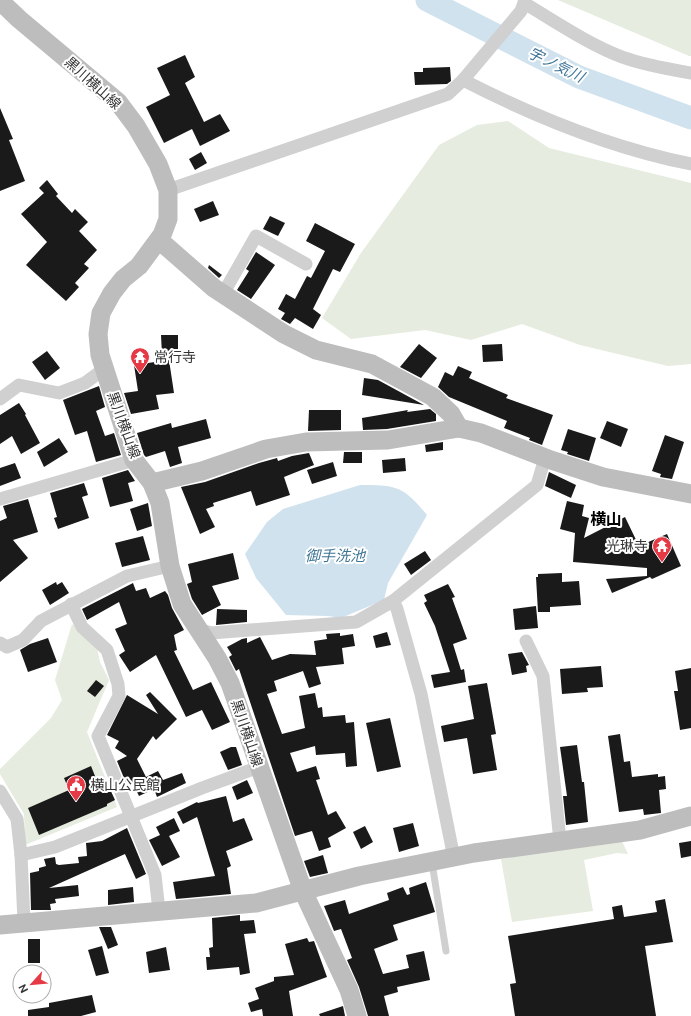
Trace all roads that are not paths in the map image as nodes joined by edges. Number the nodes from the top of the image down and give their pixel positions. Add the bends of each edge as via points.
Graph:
1 (524, 5) edge
2 (7, 7) edge
3 (691, 73) edge
4 (467, 75) junction
5 (691, 164) edge
6 (168, 190) junction
7 (159, 240) junction
8 (306, 264) dead end
9 (223, 294) junction
10 (104, 370) junction
11 (0, 399) edge
12 (459, 428) junction
13 (544, 458) junction
14 (134, 460) junction
15 (152, 484) junction
16 (691, 494) edge
17 (0, 498) edge
18 (170, 566) junction
19 (393, 601) junction
20 (71, 604) junction
21 (195, 628) junction
22 (526, 641) dead end
23 (0, 643) edge
24 (258, 767) junction
25 (0, 791) edge
26 (130, 816) junction
27 (691, 816) edge
28 (560, 841) junction
29 (21, 855) junction
30 (454, 858) junction
31 (432, 862) junction
32 (303, 891) junction
33 (159, 911) junction
34 (24, 922) junction
35 (0, 925) edge
36 (446, 951) dead end
37 (358, 1016) edge

1 - 3 street via 622,57 664,69
1 - 4 street
2 - 6 street, 黒川横山線 via 118,102 136,126 158,164
4 - 5 street via 507,103 542,118 612,142
4 - 6 street via 448,94
6 - 7 street, 黒川横山線 via 168,219
7 - 9 street
7 - 10 street, 黒川横山線 via 112,293 101,313 98,334
8 - 9 street via 256,236
9 - 12 street via 284,334 316,350 372,364 433,397 451,414
10 - 11 street via 85,384 58,393 19,385
10 - 14 street, 黒川横山線
12 - 13 street via 481,433
12 - 15 street via 388,440 306,442 266,449 202,471
13 - 16 street via 603,477
13 - 19 street via 537,485
14 - 15 street, 黒川横山線
14 - 17 street
15 - 18 street, 黒川横山線 via 160,503
18 - 20 street via 127,576
18 - 21 street, 黒川横山線 via 182,604
19 - 21 street via 356,622 336,625 211,633
19 - 30 street via 398,609 421,694
20 - 23 street via 41,621 23,640 7,647
20 - 26 street via 82,627 107,650 118,684 119,696 98,736
21 - 24 street, 黒川横山線 via 217,658 230,683
22 - 28 street via 543,676
24 - 26 street
24 - 32 street, 黒川横山線
25 - 29 street via 17,819
26 - 29 street via 55,847
26 - 33 street via 155,875
27 - 28 street via 640,830
28 - 30 street
29 - 34 street
30 - 31 street
31 - 32 street via 359,876
31 - 36 lane
32 - 33 street via 256,903
32 - 37 street, 黒川横山線 via 349,990
33 - 34 street
34 - 35 street

